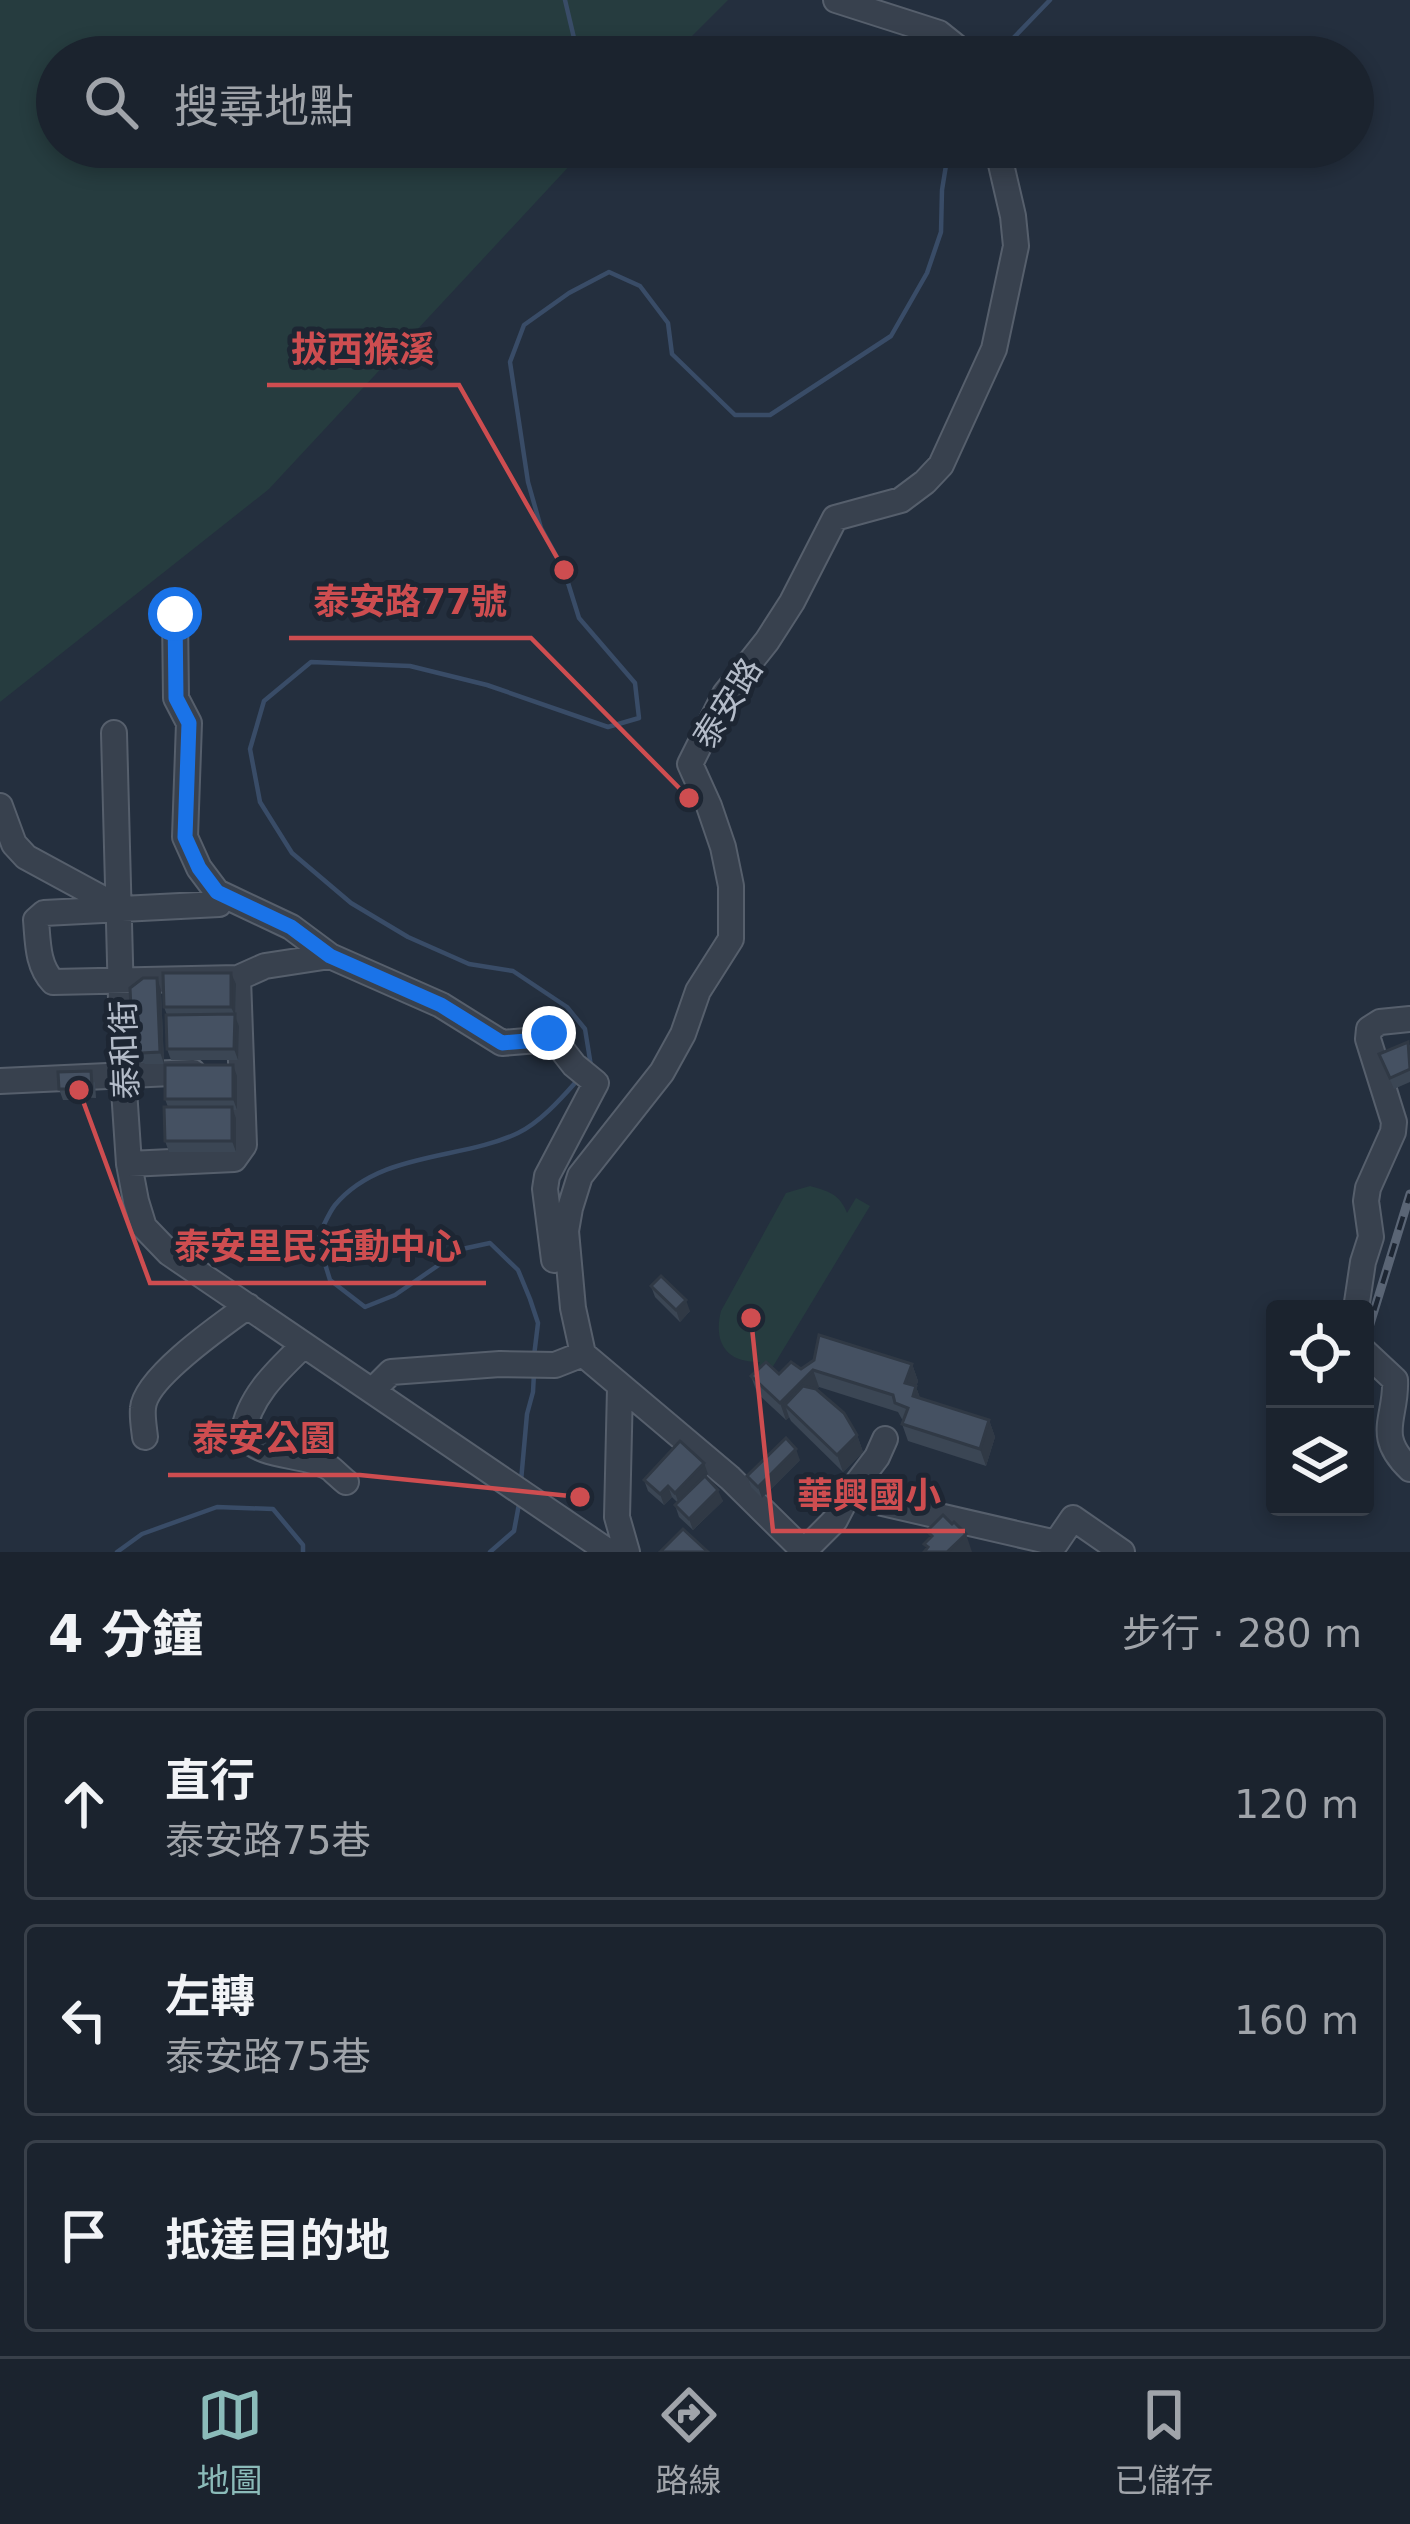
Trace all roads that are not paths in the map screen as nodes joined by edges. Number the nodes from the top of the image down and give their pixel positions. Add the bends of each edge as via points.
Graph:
1 (836, 0) edge
2 (943, 36) edge
3 (1002, 168) edge
4 (175, 614) dead end
5 (114, 733) dead end
6 (0, 806) edge
7 (219, 904) dead end
8 (120, 908) junction
9 (330, 956) junction
10 (238, 978) junction
11 (122, 982) junction
12 (1410, 1019) edge
13 (243, 1069) junction
14 (123, 1076) junction
15 (0, 1083) edge
16 (129, 1164) junction
17 (1357, 1300) edge
18 (248, 1306) junction
19 (573, 1308) junction
20 (304, 1345) junction
21 (583, 1354) junction
22 (1374, 1361) edge
23 (620, 1388) junction
24 (372, 1391) junction
25 (145, 1437) dead end
26 (885, 1439) dead end
27 (1410, 1468) edge
28 (346, 1482) dead end
29 (848, 1496) junction
30 (805, 1551) edge
31 (608, 1552) edge
32 (627, 1552) edge
33 (1122, 1552) edge

1 - 2 street
3 - 19 street, 泰安路 via 1016,246 994,349 941,465 901,500 835,518 690,764 723,847 731,939 662,1072 580,1176 566,1232
4 - 9 street via 176,698 189,723 185,837 199,868 217,892 291,927
5 - 8 street, 泰和街
6 - 8 street via 26,856
7 - 8 street
8 - 11 street, 泰和街
8 - 11 street via 36,920 53,982
9 - 10 street
9 - 19 street, 泰安路 via 441,1005 502,1043 549,1033 596,1083 545,1189 560,1303
10 - 11 street
10 - 13 street
11 - 14 street, 泰和街
12 - 17 street via 1379,1022 1368,1039 1394,1132 1368,1188 1371,1237
13 - 14 street
13 - 16 street via 244,1145 234,1160
14 - 15 street
14 - 16 street, 泰和街
16 - 18 street, 泰和街 via 144,1227
18 - 20 street, 泰和街
18 - 25 street via 152,1388 142,1404
19 - 21 street, 泰安路
20 - 24 street, 泰和街
20 - 28 street via 266,1382 243,1435
21 - 23 street
21 - 24 street via 555,1364 391,1372
22 - 27 street via 1394,1380 1389,1432
23 - 30 street
23 - 32 street via 617,1517
24 - 31 street, 泰和街
26 - 29 street
29 - 30 street
29 - 33 street via 1056,1543 1072,1518

